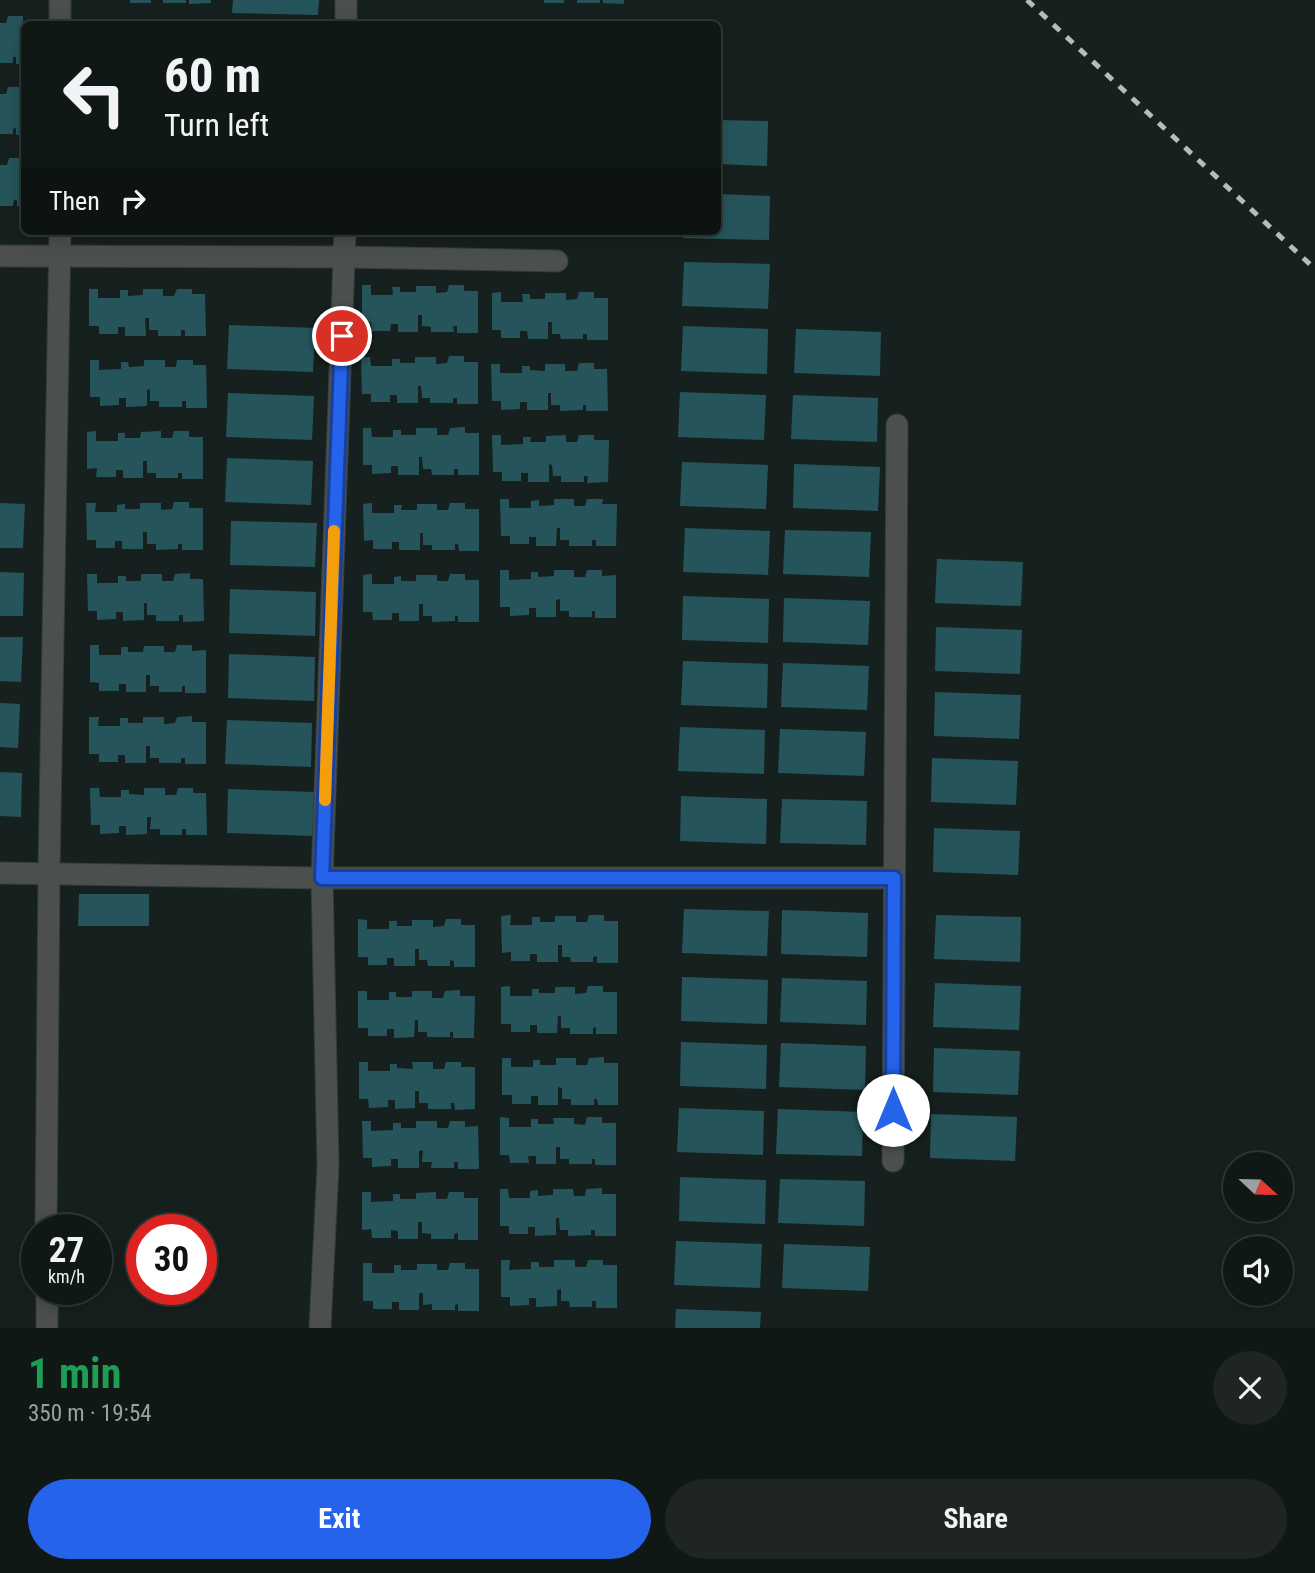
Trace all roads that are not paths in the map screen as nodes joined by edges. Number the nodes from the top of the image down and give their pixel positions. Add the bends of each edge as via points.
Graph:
1 (60, 0) edge
2 (346, 0) edge
3 (60, 21) edge
4 (346, 21) edge
5 (60, 235) edge
6 (345, 235) edge
7 (0, 256) edge
8 (60, 256) junction
9 (345, 257) junction
10 (557, 261) dead end
11 (897, 425) dead end
12 (0, 873) edge
13 (49, 873) junction
14 (322, 878) junction
15 (894, 878) junction
16 (893, 1161) dead end
17 (46, 1214) edge
18 (47, 1305) edge
19 (47, 1328) edge
20 (320, 1328) edge

1 - 3 street
2 - 4 street
5 - 8 street
6 - 9 street
7 - 8 street
8 - 9 street
8 - 13 street
9 - 10 street
9 - 14 street
11 - 15 street
12 - 13 street
13 - 14 street
13 - 17 street
14 - 15 street
14 - 20 street via 328,1166
15 - 16 street
18 - 19 street

